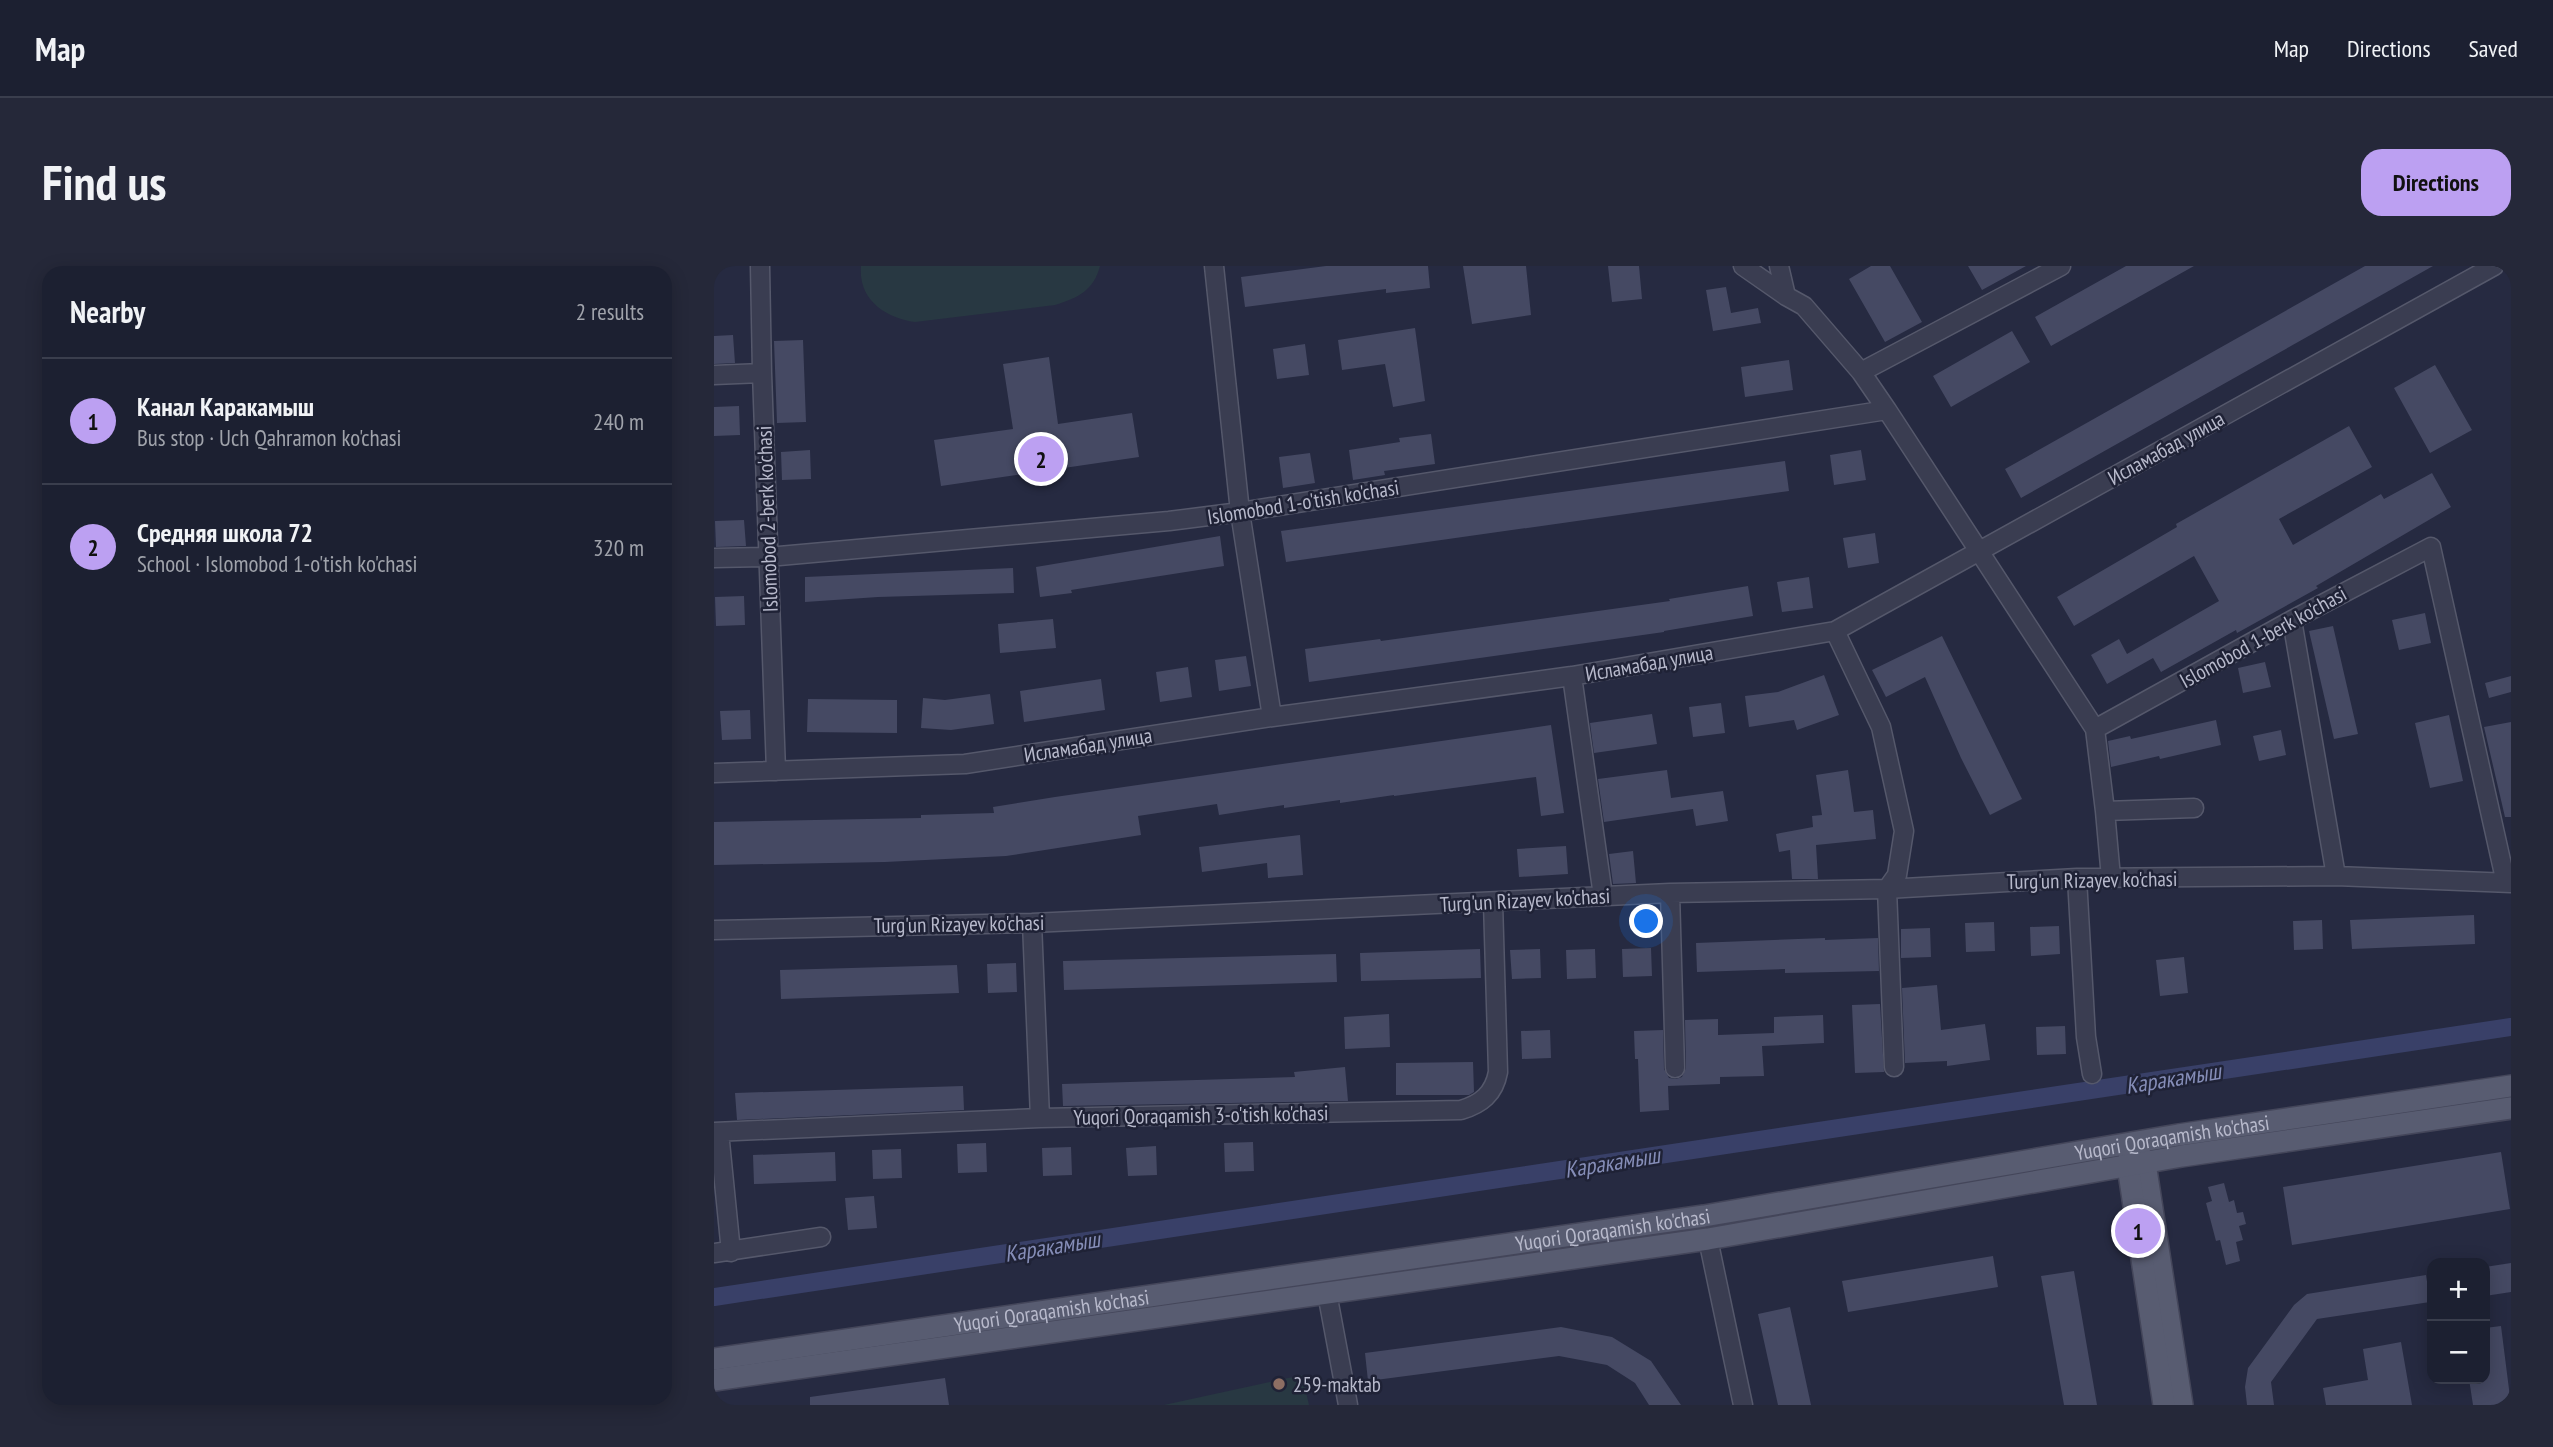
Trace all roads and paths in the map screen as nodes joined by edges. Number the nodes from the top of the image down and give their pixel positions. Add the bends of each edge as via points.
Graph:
1 (760, 266) edge
2 (1214, 266) edge
3 (1744, 266) edge
4 (1779, 266) edge
5 (2061, 266) edge
6 (2494, 266) edge
7 (1786, 296) junction
8 (1861, 372) junction
9 (761, 373) junction
10 (714, 375) edge
11 (1887, 410) junction
12 (1240, 512) junction
13 (1979, 552) junction
14 (768, 557) junction
15 (714, 558) edge
16 (2292, 620) junction
17 (1835, 631) junction
18 (1572, 676) junction
19 (1272, 717) junction
20 (2095, 729) junction
21 (776, 771) junction
22 (714, 773) edge
23 (2194, 808) dead end
24 (2105, 811) junction
25 (2336, 876) junction
26 (2077, 878) junction
27 (2111, 878) junction
28 (2508, 883) edge
29 (1887, 889) junction
30 (1670, 893) junction
31 (1603, 896) junction
32 (1493, 902) junction
33 (1032, 923) junction
34 (714, 930) edge
35 (1894, 1067) dead end
36 (1675, 1068) dead end
37 (2092, 1074) dead end
38 (2511, 1086) edge
39 (2511, 1108) edge
40 (1040, 1118) junction
41 (716, 1132) edge
42 (2133, 1142) junction
43 (2137, 1164) junction
44 (821, 1237) dead end
45 (1708, 1239) junction
46 (722, 1253) edge
47 (1326, 1293) junction
48 (714, 1359) edge
49 (714, 1380) edge
50 (1348, 1405) edge
51 (1742, 1405) edge
52 (2164, 1405) edge
53 (2182, 1405) edge

1 - 9 street, Islomobod 2-berk ko'chasi
2 - 12 street
3 - 7 street
4 - 7 street
5 - 8 street
6 - 13 street, Исламабад улица
7 - 8 street via 1804,306
8 - 11 street
9 - 10 street
9 - 14 street, Islomobod 2-berk ko'chasi
11 - 12 street, Islomobod 1-o'tish ko'chasi
11 - 13 street
12 - 14 street, Islomobod 1-o'tish ko'chasi
12 - 19 street
13 - 17 street, Исламабад улица
13 - 20 street
14 - 15 street, Islomobod 1-o'tish ko'chasi
14 - 21 street, Islomobod 2-berk ko'chasi
16 - 20 street, Islomobod 1-berk ko'chasi
16 - 25 street
16 - 28 street, Islomobod 1-berk ko'chasi via 2431,547
17 - 18 street, Исламабад улица
17 - 29 street via 1881,727 1904,831 1898,875
18 - 19 street, Исламабад улица
18 - 31 street
19 - 21 street, Исламабад улица via 965,764
20 - 24 street
21 - 22 street, Исламабад улица
23 - 24 street
24 - 27 street
25 - 27 street, Turg'un Rizayev ko'chasi
25 - 28 street, Turg'un Rizayev ko'chasi
26 - 27 street, Turg'un Rizayev ko'chasi
26 - 29 street, Turg'un Rizayev ko'chasi
26 - 37 street
29 - 30 street, Turg'un Rizayev ko'chasi
29 - 35 street
30 - 31 street, Turg'un Rizayev ko'chasi
30 - 36 street
31 - 32 street, Turg'un Rizayev ko'chasi
32 - 33 street, Turg'un Rizayev ko'chasi
32 - 40 street, Yuqori Qoraqamish 3-o'tish ko'chasi via 1498,1072 1492,1091 1475,1105 1461,1110
33 - 34 street, Turg'un Rizayev ko'chasi
33 - 40 street
38 - 42 main road, Yuqori Qoraqamish ko'chasi
39 - 43 main road, Yuqori Qoraqamish ko'chasi
40 - 41 street, Yuqori Qoraqamish 3-o'tish ko'chasi
41 - 46 street
42 - 43 main road
42 - 48 main road, Yuqori Qoraqamish ko'chasi via 1704,1216
43 - 45 main road, Yuqori Qoraqamish ko'chasi
43 - 52 main road
43 - 53 main road
44 - 46 street
45 - 47 main road, Yuqori Qoraqamish ko'chasi
45 - 51 street
47 - 49 main road, Yuqori Qoraqamish ko'chasi
47 - 50 street

